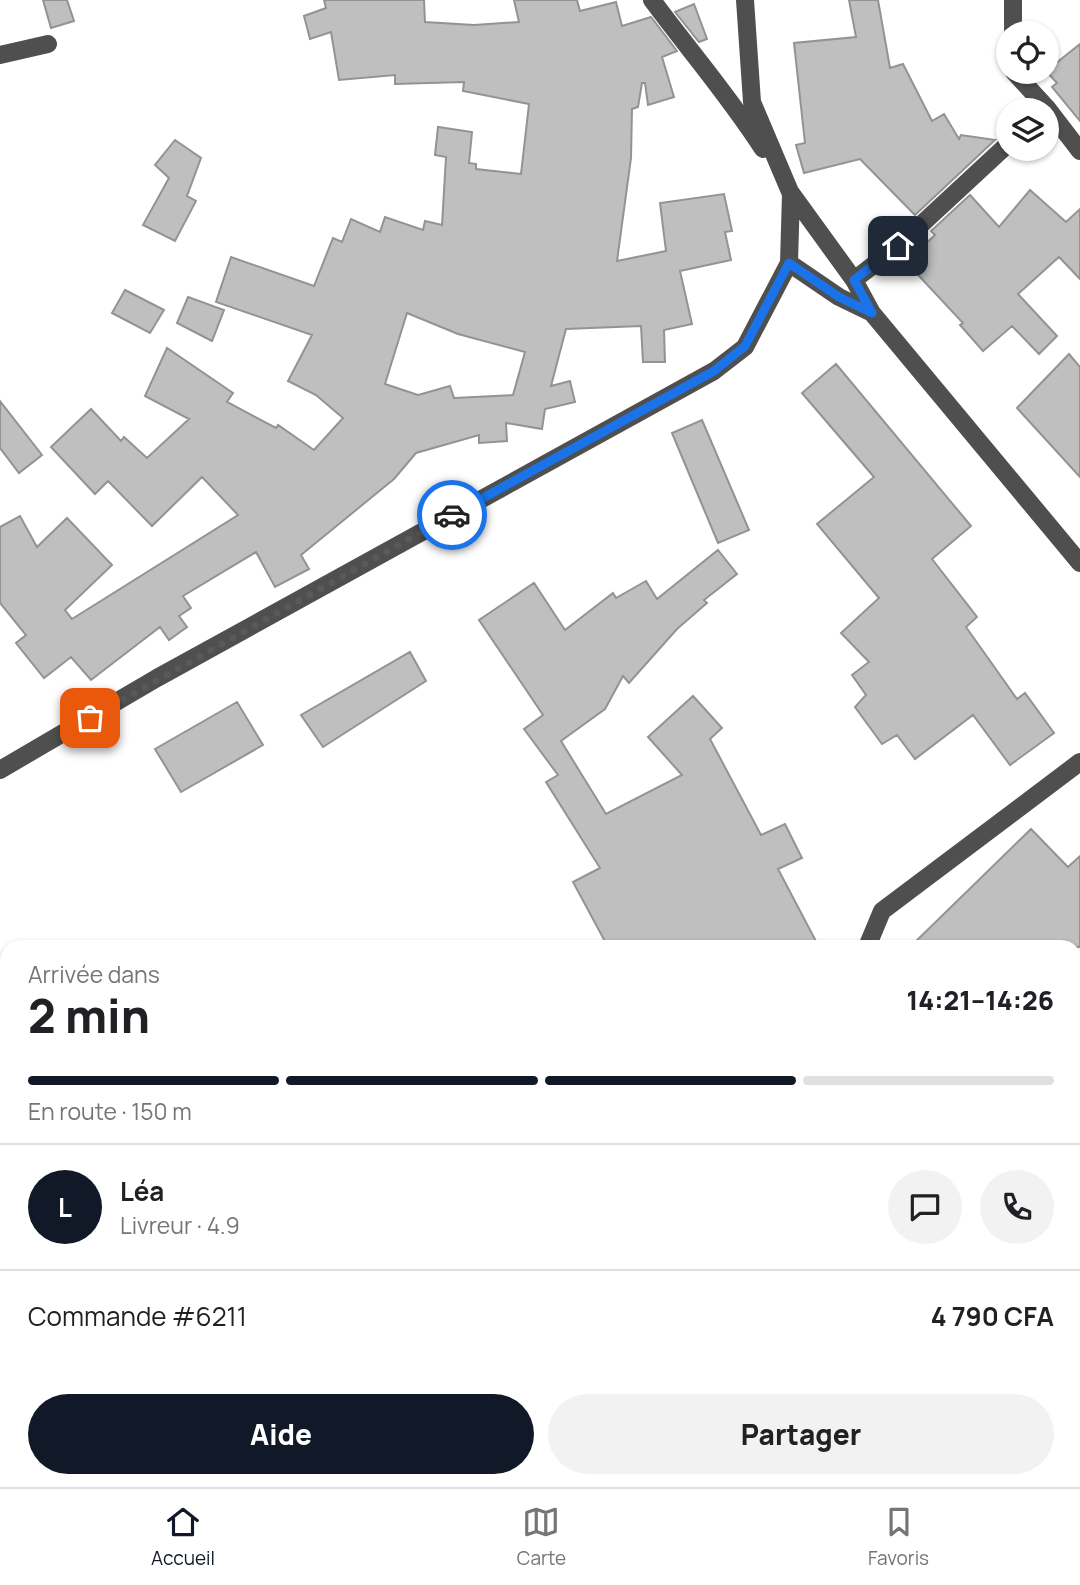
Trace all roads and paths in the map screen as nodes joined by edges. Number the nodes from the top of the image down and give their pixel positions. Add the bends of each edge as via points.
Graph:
1 (652, 0) edge
2 (745, 0) edge
3 (1013, 0) edge
4 (1013, 21) edge
5 (48, 44) dead end
6 (0, 55) edge
7 (1024, 84) edge
8 (1036, 98) edge
9 (1059, 125) edge
10 (1080, 151) edge
11 (996, 155) edge
12 (792, 194) junction
13 (789, 263) junction
14 (854, 280) junction
15 (872, 313) junction
16 (1080, 563) edge
17 (1080, 762) edge
18 (0, 770) edge
19 (870, 940) edge

1 - 12 street via 696,61 726,92
2 - 12 street via 752,102
3 - 4 street
5 - 6 street
7 - 8 street
9 - 10 street
11 - 14 street via 898,246
12 - 13 street
12 - 14 street
13 - 15 street
13 - 18 street via 745,346 714,371
14 - 15 street
15 - 16 street
17 - 19 street via 882,911

